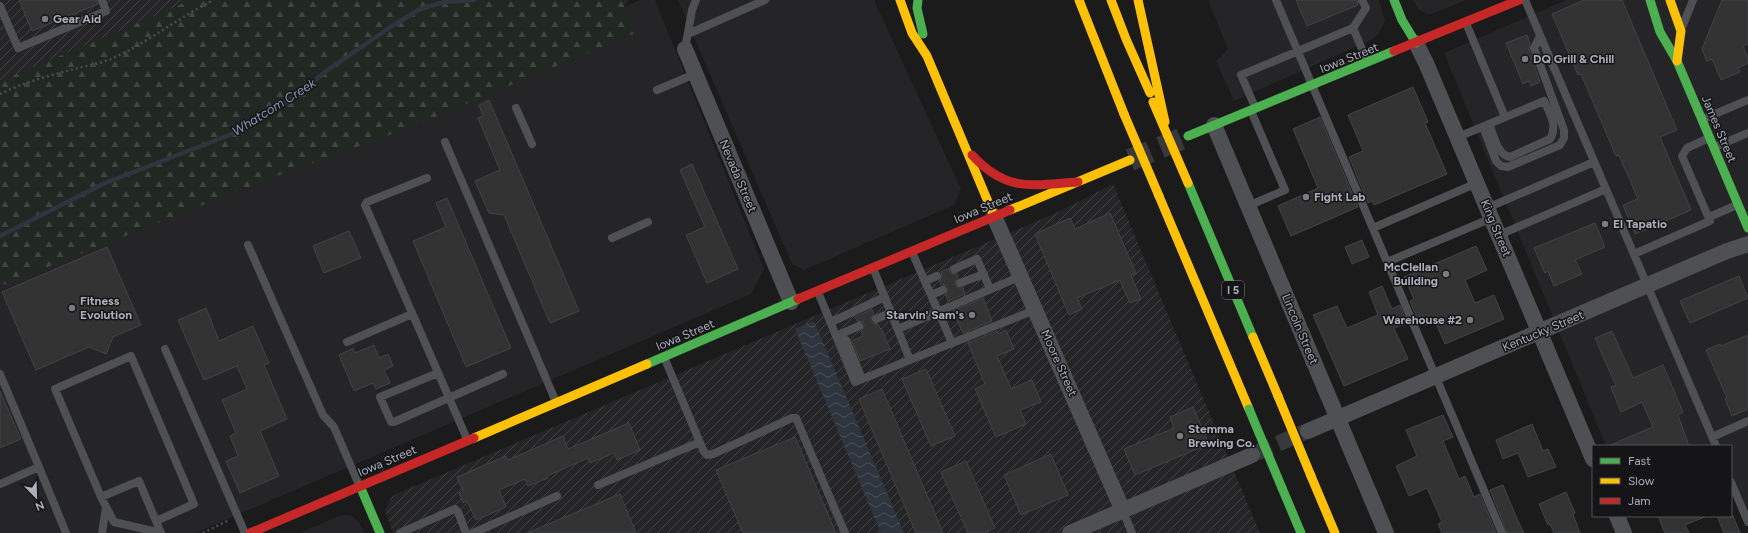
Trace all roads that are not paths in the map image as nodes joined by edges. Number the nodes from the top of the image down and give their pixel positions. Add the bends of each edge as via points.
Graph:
1 (102, 0) edge
2 (696, 0) edge
3 (765, 0) edge
4 (900, 0) edge
5 (918, 0) edge
6 (1079, 0) edge
7 (1111, 0) edge
8 (1138, 0) edge
9 (1276, 0) edge
10 (1362, 0) edge
11 (1394, 0) edge
12 (1519, 0) edge
13 (1525, 0) edge
14 (1650, 0) edge
15 (1670, 0) edge
16 (1693, 0) edge
17 (0, 6) edge
18 (1466, 22) junction
19 (1079, 26) dead end
20 (1353, 28) junction
21 (1681, 32) junction
22 (688, 34) junction
23 (1540, 36) junction
24 (1416, 44) junction
25 (685, 49) joint
26 (1298, 51) junction
27 (927, 56) junction
28 (1677, 61) junction
29 (1368, 63) junction
30 (695, 74) junction
31 (1313, 86) junction
32 (657, 90) dead end
33 (1115, 93) junction
34 (1157, 100) junction
35 (1748, 100) edge
36 (516, 108) dead end
37 (1253, 109) junction
38 (1505, 117) junction
39 (1702, 120) junction
40 (1214, 125) junction
41 (1486, 126) junction
42 (1748, 133) edge
43 (1188, 136) tunnel mouth
44 (1458, 137) junction
45 (1710, 138) junction
46 (445, 142) dead end
47 (532, 144) dead end
48 (1714, 147) junction
49 (968, 151) junction
50 (1130, 160) tunnel mouth
51 (1594, 162) junction
52 (428, 178) dead end
53 (1078, 182) junction
54 (1477, 183) junction
55 (1606, 189) junction
56 (1738, 205) junction
57 (1248, 206) junction
58 (1490, 213) junction
59 (994, 216) junction
60 (1708, 217) junction
61 (648, 222) dead end
62 (1373, 228) junction
63 (1748, 228) edge
64 (1499, 235) junction
65 (612, 238) dead end
66 (1748, 244) edge
67 (248, 245) dead end
68 (912, 251) junction
69 (1634, 254) junction
70 (1387, 262) junction
71 (873, 268) junction
72 (954, 269) dead end
73 (984, 274) junction
74 (938, 276) dead end
75 (1021, 276) junction
76 (925, 281) junction
77 (960, 283) dead end
78 (1648, 285) junction
79 (990, 289) junction
80 (943, 290) dead end
81 (818, 291) junction
82 (931, 295) junction
83 (886, 297) junction
84 (791, 302) junction
85 (1035, 310) junction
86 (892, 312) junction
87 (938, 312) junction
88 (412, 314) junction
89 (876, 319) dead end
90 (831, 322) junction
91 (859, 326) dead end
92 (898, 329) junction
93 (1539, 332) junction
94 (837, 337) junction
95 (347, 342) dead end
96 (952, 343) junction
97 (165, 349) dead end
98 (664, 356) junction
99 (910, 360) junction
100 (438, 373) junction
101 (0, 374) edge
102 (503, 374) dead end
103 (1436, 376) junction
104 (449, 398) junction
105 (556, 402) junction
106 (1338, 418) junction
107 (1748, 421) edge
108 (1308, 431) tunnel mouth
109 (1712, 437) junction
110 (467, 440) junction
111 (700, 442) junction
112 (1716, 445) edge
113 (1252, 455) tunnel mouth
114 (1592, 457) edge
115 (39, 467) junction
116 (0, 484) edge
117 (1732, 484) edge
118 (598, 485) dead end
119 (360, 486) junction
120 (557, 496) dead end
121 (101, 497) junction
122 (106, 508) junction
123 (1123, 511) junction
124 (1617, 517) edge
125 (156, 521) junction
126 (1748, 522) edge
127 (270, 529) edge
128 (66, 533) edge
129 (102, 533) edge
130 (161, 533) edge
131 (245, 533) edge
132 (250, 533) edge
133 (380, 533) edge
134 (400, 533) edge
135 (466, 533) edge
136 (473, 533) edge
137 (845, 533) edge
138 (1070, 533) edge
139 (1132, 533) edge
140 (1301, 533) edge
141 (1336, 533) edge
142 (1386, 533) edge
143 (1502, 533) edge
144 (1624, 533) edge

1 - 17 lane via 106,11 18,48
2 - 22 lane
3 - 22 lane
4 - 27 main road via 912,33
5 - 27 main road via 917,8
6 - 33 main road
7 - 34 main road, I 5 via 1126,39
8 - 34 main road
9 - 26 lane
10 - 20 lane via 1366,8
11 - 24 main road, King Street
12 - 18 main road, Iowa Street
13 - 23 lane
14 - 28 main road, James Street via 1662,39
15 - 21 main road
16 - 21 lane
18 - 24 main road, Iowa Street
18 - 38 lane
19 - 33 main road
20 - 26 lane
20 - 29 lane
21 - 28 main road
22 - 25 lane
23 - 41 lane via 1534,48 1564,130 1564,138 1560,145 1508,167 1501,166 1496,161
23 - 51 lane
24 - 29 main road, Iowa Street
24 - 44 street, King Street
25 - 30 street, Nevada Street
26 - 31 lane
26 - 37 lane via 1241,75
27 - 49 main road
28 - 39 main road, James Street
29 - 31 main road, Iowa Street
30 - 32 lane
30 - 84 street, Nevada Street
31 - 37 main road, Iowa Street
31 - 62 lane
33 - 140 main road, bridge
34 - 141 main road, I 5, bridge via 1167,133 1188,184
35 - 39 lane
36 - 47 lane
37 - 40 main road, Iowa Street
37 - 57 lane via 1286,190
38 - 41 lane
38 - 41 lane via 1544,101 1554,126 1553,133 1550,139 1510,157 1504,156 1500,151
39 - 45 main road, James Street
40 - 43 main road, Iowa Street
40 - 57 street, Lincoln Street
41 - 44 lane
42 - 48 lane
44 - 54 street, King Street
45 - 48 main road, James Street
45 - 60 lane via 1687,148 1682,156
46 - 105 lane
48 - 56 main road, James Street
49 - 53 main road via 982,166 1003,180 1024,184
49 - 59 main road
50 - 53 main road, Iowa Street
51 - 55 lane
51 - 58 lane
52 - 88 lane via 365,205
53 - 59 main road, Iowa Street
54 - 58 street, King Street
54 - 62 lane
55 - 64 lane
55 - 69 lane
56 - 60 lane
56 - 63 main road, James Street
57 - 106 street, Lincoln Street
58 - 64 street, King Street
58 - 70 lane
59 - 68 main road, Iowa Street
59 - 75 street, Moore Street
60 - 69 lane via 1710,221
61 - 65 lane
62 - 70 lane
64 - 93 street, King Street
66 - 78 street, Kentucky Street
67 - 119 lane via 323,415 334,427
68 - 71 main road, Iowa Street
68 - 76 lane
69 - 78 lane
70 - 103 lane
71 - 81 main road, Iowa Street
71 - 83 lane
72 - 73 lane via 977,259
73 - 77 lane
73 - 79 lane
74 - 76 lane
75 - 79 lane
75 - 85 street, Moore Street
76 - 82 lane
78 - 93 street, Kentucky Street
78 - 109 lane
79 - 87 lane
80 - 82 lane
81 - 84 main road, Iowa Street
81 - 90 lane
82 - 87 lane
83 - 86 lane
83 - 90 lane
84 - 98 main road, Iowa Street
85 - 96 lane
85 - 123 street, Moore Street
86 - 89 lane
86 - 92 lane
87 - 92 lane
87 - 96 lane
88 - 95 lane
88 - 100 lane
90 - 94 lane
91 - 94 lane
92 - 99 lane
93 - 103 street, Kentucky Street
93 - 114 street, King Street
94 - 99 lane via 856,382
96 - 99 lane
97 - 131 lane
98 - 105 main road, Iowa Street
98 - 111 lane
100 - 104 lane
100 - 104 lane via 382,395 381,399 391,422
101 - 115 lane
102 - 104 lane
103 - 106 street, Kentucky Street
103 - 143 lane
104 - 110 lane
105 - 110 main road, Iowa Street
106 - 108 street, Kentucky Street
106 - 142 street, Lincoln Street
107 - 109 lane
109 - 112 lane
110 - 119 main road, Iowa Street
111 - 118 lane
111 - 137 lane via 707,455 713,454 796,418
113 - 123 street
115 - 116 lane
115 - 128 lane
117 - 126 lane
119 - 127 main road, Iowa Street
119 - 133 main road
120 - 136 lane
121 - 122 lane
121 - 125 lane via 139,481
121 - 125 lane via 55,389 131,356 194,504
122 - 129 lane
122 - 130 lane via 114,522
123 - 138 street
123 - 139 lane
124 - 144 street
125 - 130 lane
127 - 132 main road, Iowa Street
134 - 135 lane via 455,509

